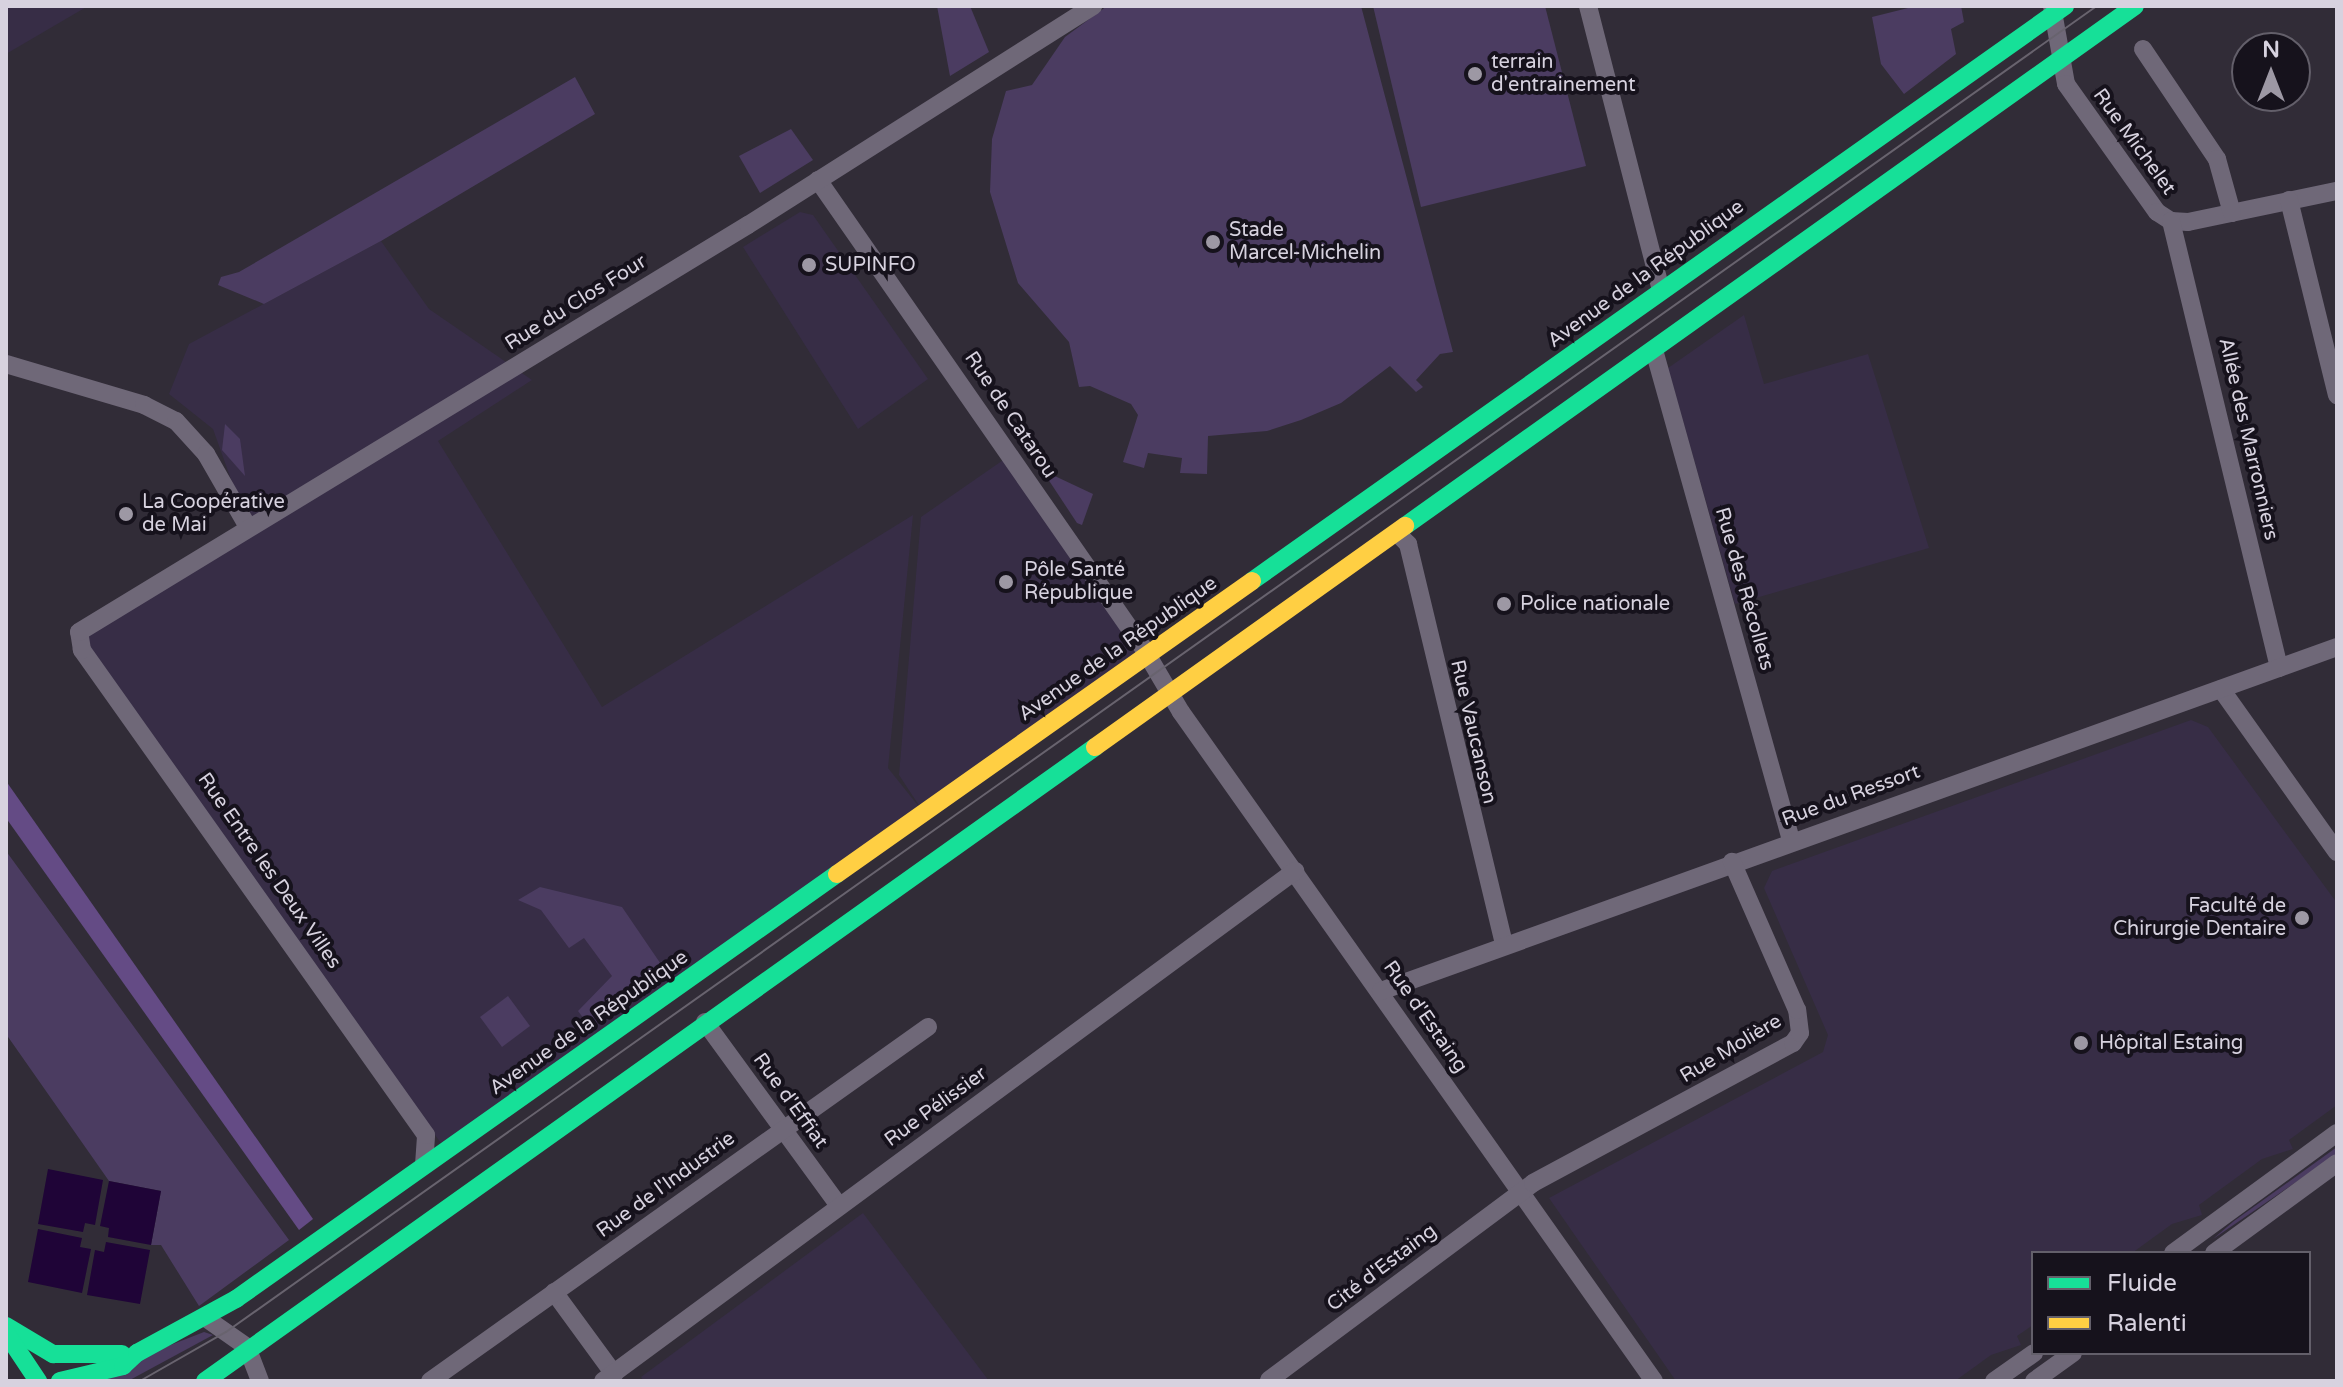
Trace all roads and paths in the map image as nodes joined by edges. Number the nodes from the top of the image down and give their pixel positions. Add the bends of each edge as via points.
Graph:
1 (1093, 6) edge
2 (1588, 6) edge
3 (2135, 6) edge
4 (2056, 9) edge
5 (2143, 49) dead end
6 (2060, 60) junction
7 (818, 180) junction
8 (2337, 191) edge
9 (2289, 200) junction
10 (2232, 213) junction
11 (2171, 221) junction
12 (1661, 291) junction
13 (1654, 350) junction
14 (6, 364) edge
15 (2337, 395) edge
16 (248, 527) junction
17 (1397, 533) junction
18 (79, 632) joint
19 (2337, 647) edge
20 (1148, 655) junction
21 (2279, 668) junction
22 (1168, 685) junction
23 (2221, 689) junction
24 (1791, 840) junction
25 (2337, 852) edge
26 (1732, 862) junction
27 (1295, 871) junction
28 (1504, 944) junction
29 (1381, 991) junction
30 (705, 1022) junction
31 (928, 1027) dead end
32 (783, 1129) junction
33 (2337, 1133) edge
34 (426, 1135) junction
35 (458, 1142) junction
36 (2337, 1163) edge
37 (424, 1165) junction
38 (1522, 1192) junction
39 (839, 1206) junction
40 (2176, 1251) edge
41 (2217, 1251) edge
42 (554, 1292) junction
43 (207, 1319) junction
44 (6, 1326) edge
45 (6, 1333) edge
46 (247, 1347) junction
47 (137, 1353) junction
48 (2031, 1355) edge
49 (2070, 1355) edge
50 (220, 1369) junction
51 (608, 1377) edge
52 (1269, 1380) edge
53 (38, 1381) edge
54 (60, 1381) edge
55 (205, 1381) edge
56 (260, 1381) edge
57 (430, 1381) edge
58 (1654, 1381) edge
59 (1994, 1381) edge
60 (2034, 1381) edge

1 - 7 street, Rue du Clos Four
2 - 12 street
3 - 6 main road
4 - 6 street, Avenue de la République
4 - 12 main road, Avenue de la République
5 - 10 street via 2217,159
6 - 11 street, Rue Michelet via 2066,84 2112,153 2157,212
6 - 13 main road
7 - 16 street, Rue du Clos Four
7 - 20 street, Rue de Catarou
8 - 9 street, Rue Michelet
9 - 10 street, Rue Michelet
9 - 15 street
10 - 11 street, Rue Michelet
11 - 21 street, Allée des Marronniers
12 - 20 main road, Avenue de la République
13 - 17 main road
13 - 24 street, Rue des Récollets
14 - 16 street via 125,399 176,421 206,454
16 - 18 street, Rue du Clos Four
17 - 22 main road
17 - 28 street, Rue Vaucanson via 1408,544
18 - 34 street, Rue Entre les Deux Villes via 82,650
19 - 21 street, Rue du Ressort
20 - 22 street, Rue de Catarou
20 - 35 main road, Avenue de la République
21 - 23 street, Rue du Ressort
22 - 27 street, Rue d'Estaing
22 - 30 main road
23 - 24 street, Rue du Ressort
23 - 25 street
24 - 26 street, Rue du Ressort
26 - 28 street, Rue du Ressort
26 - 38 street, Rue Molière via 1797,1010 1800,1033 1793,1043
27 - 29 street, Rue d'Estaing
27 - 39 street, Rue Pélissier
28 - 29 street, Rue du Ressort
29 - 38 street, Rue d'Estaing
30 - 32 street, Rue d'Effiat
30 - 46 main road
31 - 32 street, Rue de l'Industrie
32 - 39 street, Rue d'Effiat
32 - 42 street, Rue de l'Industrie
33 - 40 street
34 - 35 street
34 - 37 street
35 - 37 main road, Avenue de la République
36 - 41 street
37 - 43 main road, Avenue de la République
38 - 52 street, Cité d'Estaing
38 - 58 street, Rue d'Estaing
39 - 51 street, Rue Pélissier
42 - 51 street
42 - 57 street, Rue de l'Industrie
43 - 46 street
43 - 47 main road, Avenue de la République
44 - 47 main road, Avenue de la République via 43,1350 76,1356
45 - 53 main road
46 - 50 main road
46 - 56 street
47 - 54 main road, Avenue de la République via 123,1366
48 - 59 street
49 - 60 street
50 - 55 main road
50 - 56 street via 240,1370

